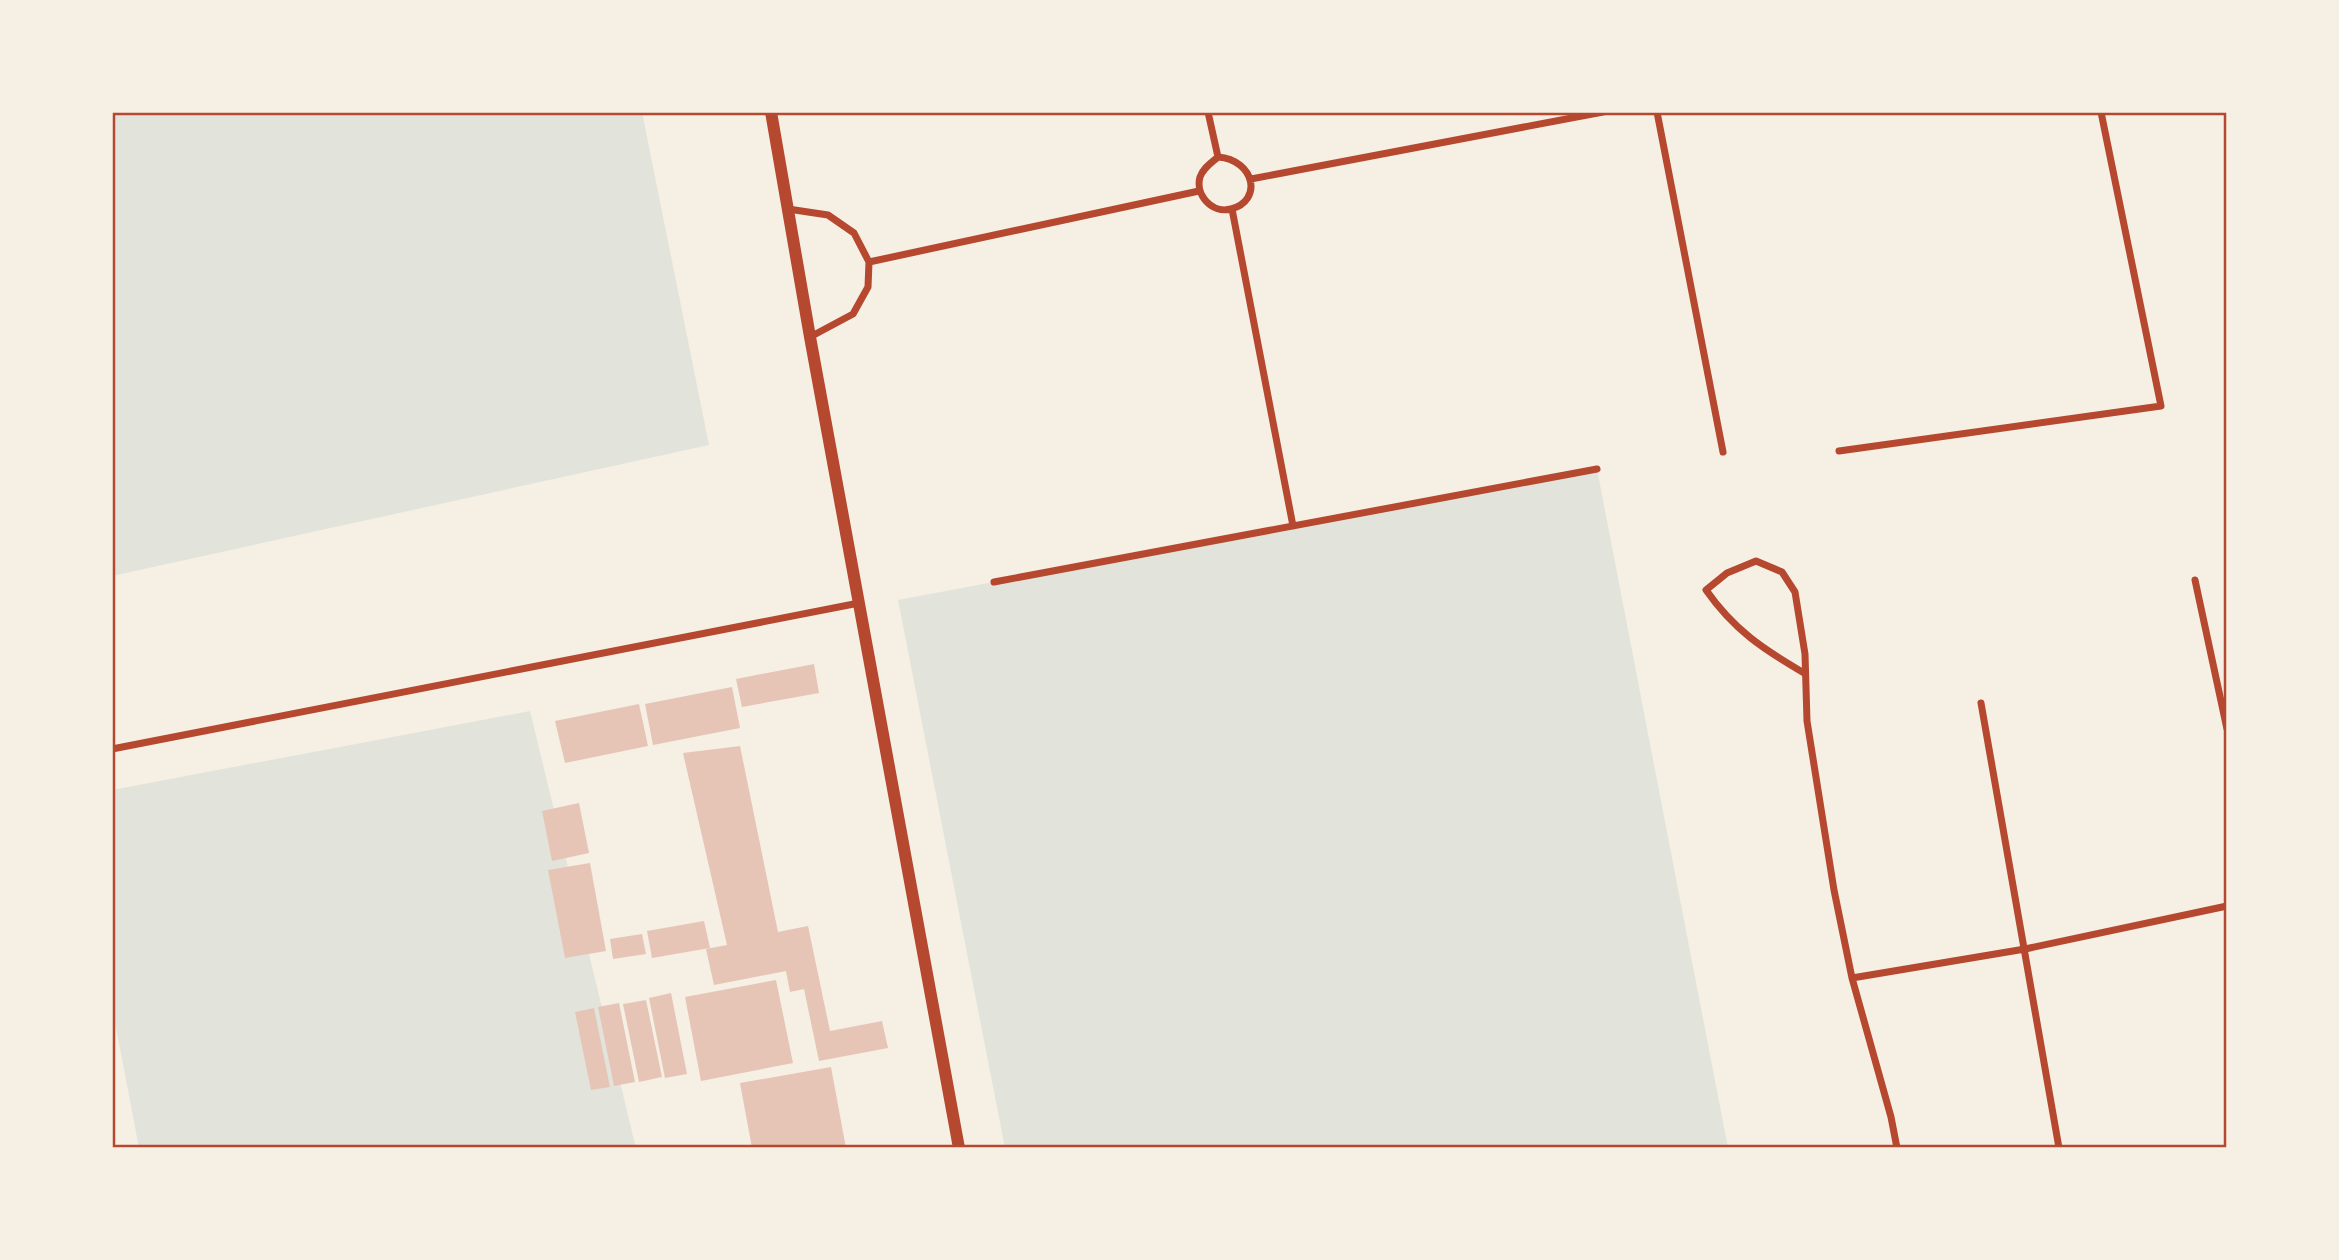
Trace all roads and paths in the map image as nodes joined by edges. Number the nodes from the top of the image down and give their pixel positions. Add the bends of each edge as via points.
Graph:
1 (771, 112) edge
2 (1208, 112) edge
3 (1603, 112) edge
4 (1657, 112) edge
5 (2101, 112) edge
6 (1219, 158) junction
7 (1251, 179) junction
8 (1199, 191) junction
9 (788, 209) junction
10 (1232, 209) junction
11 (869, 262) junction
12 (810, 337) junction
13 (1839, 451) dead end
14 (1723, 452) dead end
15 (1597, 469) dead end
16 (1293, 526) junction
17 (2195, 580) dead end
18 (994, 582) dead end
19 (859, 603) junction
20 (1804, 673) junction
21 (1981, 703) dead end
22 (2227, 729) edge
23 (112, 750) edge
24 (2227, 906) edge
25 (2025, 949) junction
26 (1852, 978) junction
27 (960, 1148) edge
28 (1897, 1148) edge
29 (2059, 1148) edge

1 - 9 street
2 - 6 street
3 - 7 street
4 - 14 street
5 - 13 street via 2161,406
6 - 7 street via 1232,159
6 - 8 street via 1200,176
7 - 10 street via 1250,192
8 - 10 street via 1218,210
8 - 11 street
9 - 11 street via 828,215 854,233
9 - 12 street
10 - 16 street
11 - 12 street via 869,287 853,314
12 - 19 street
15 - 16 street
16 - 18 street
17 - 22 street
19 - 23 street
19 - 27 street
20 - 20 street via 1745,636 1706,590 1727,573 1756,561 1782,572 1795,592
20 - 26 street via 1807,721
21 - 25 street
24 - 25 street
25 - 26 street
25 - 29 street
26 - 28 street

